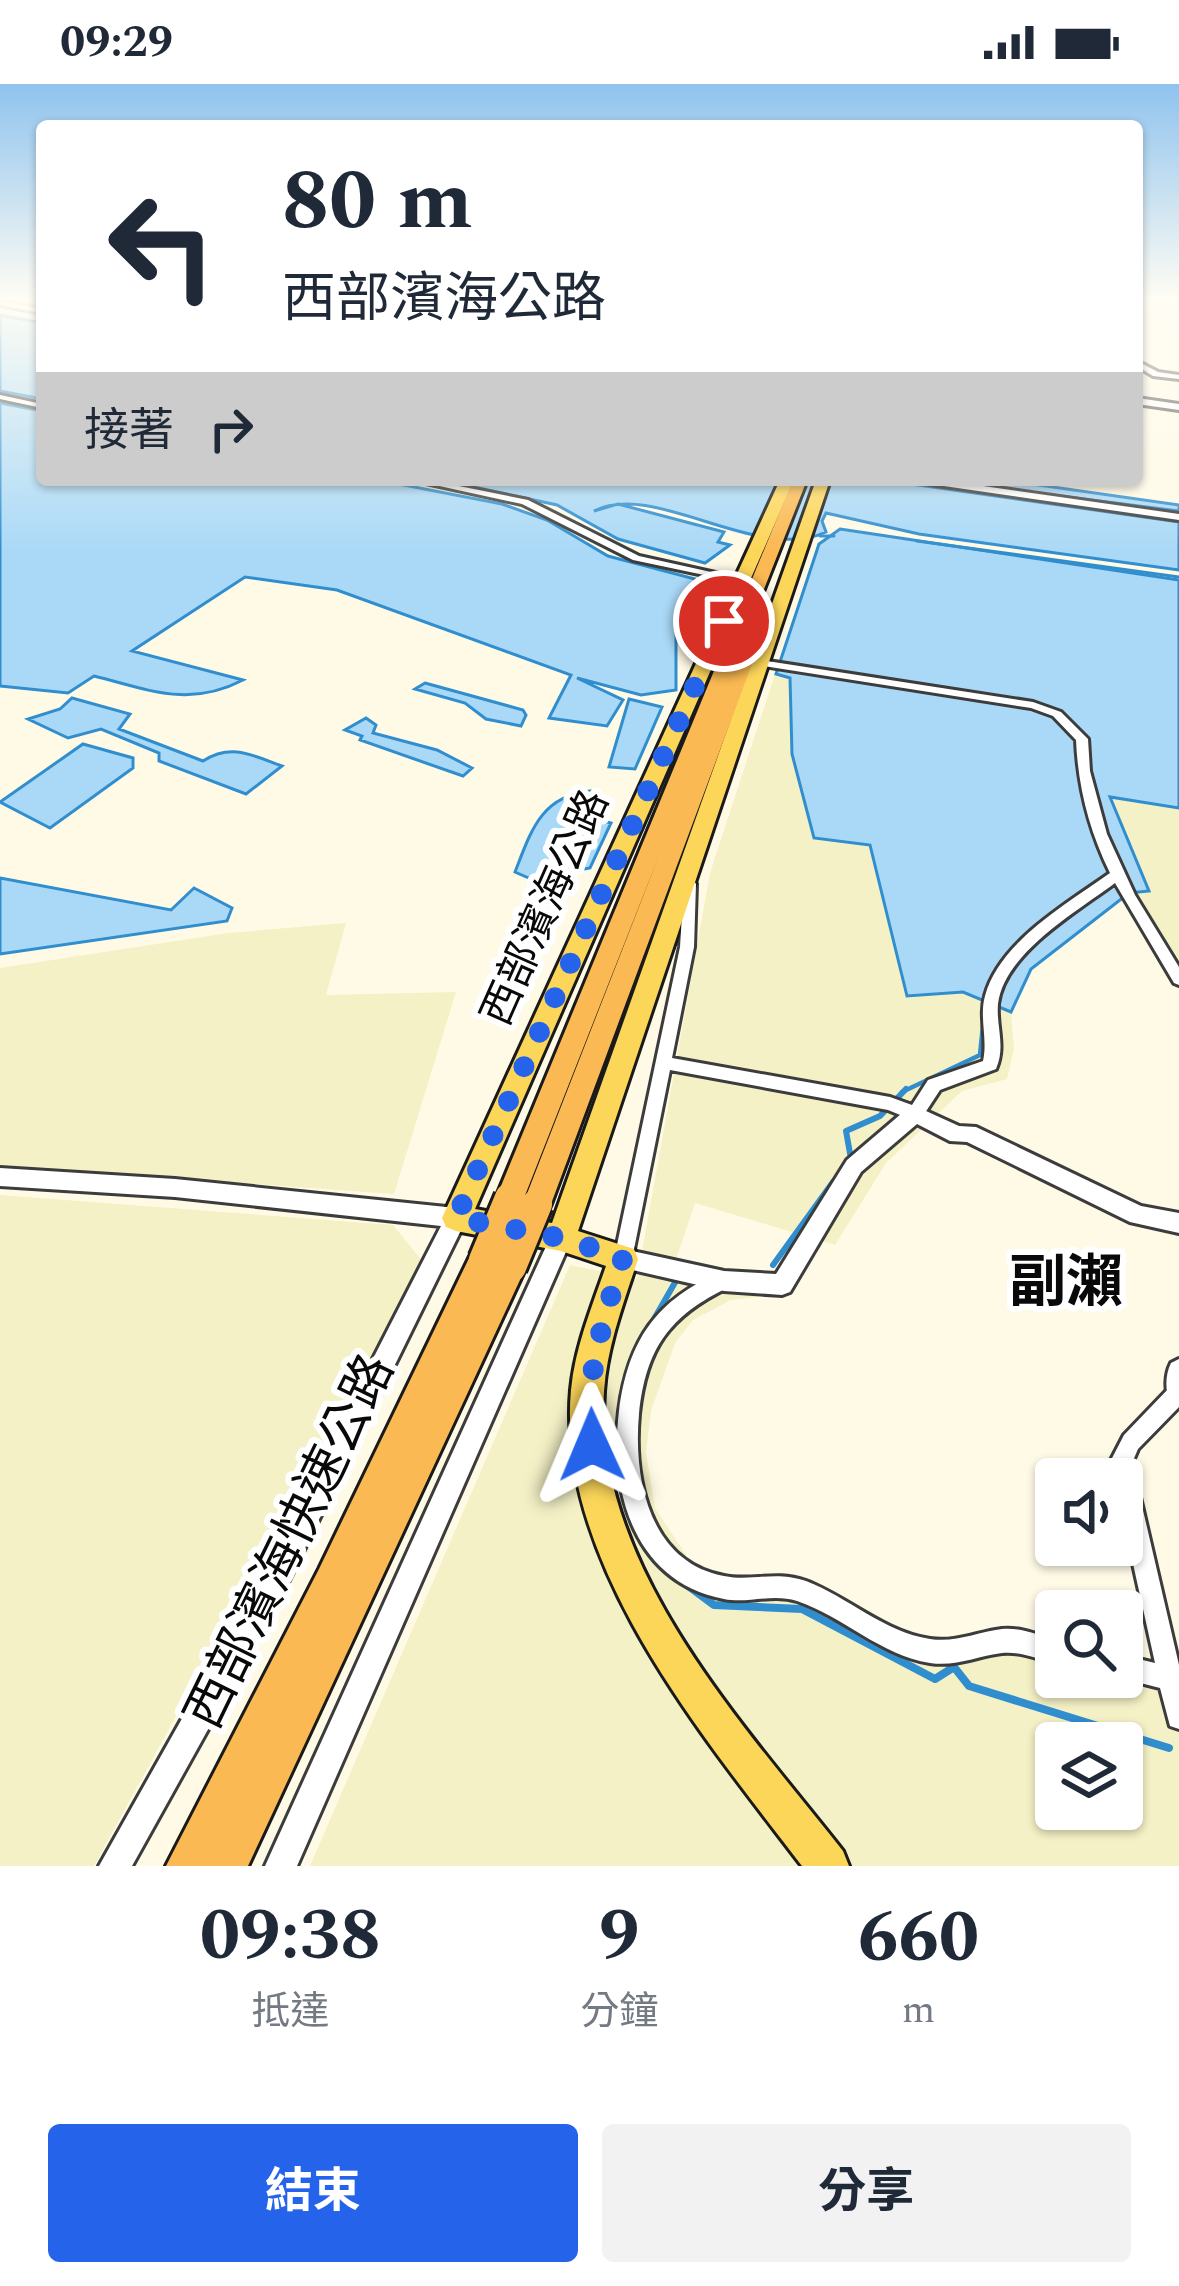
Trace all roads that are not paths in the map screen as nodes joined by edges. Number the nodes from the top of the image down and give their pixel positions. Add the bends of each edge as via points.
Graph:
1 (0, 398) edge
2 (1143, 402) edge
3 (36, 405) edge
4 (1179, 407) edge
5 (446, 486) edge
6 (787, 486) edge
7 (798, 486) edge
8 (809, 486) edge
9 (819, 486) edge
10 (965, 486) edge
11 (1179, 517) edge
12 (783, 538) junction
13 (742, 580) junction
14 (760, 663) junction
15 (1119, 874) junction
16 (689, 875) junction
17 (1179, 979) edge
18 (665, 1063) junction
19 (915, 1114) junction
20 (0, 1177) edge
21 (456, 1218) junction
22 (1179, 1222) edge
23 (561, 1238) junction
24 (623, 1258) junction
25 (497, 1264) junction
26 (724, 1281) junction
27 (1179, 1371) edge
28 (1179, 1394) edge
29 (1035, 1647) edge
30 (1143, 1672) edge
31 (1168, 1678) junction
32 (1179, 1717) edge
33 (115, 1866) edge
34 (187, 1866) edge
35 (226, 1866) edge
36 (281, 1866) edge
37 (828, 1866) edge

1 - 3 street
2 - 4 street
5 - 13 street via 526,502 636,558
6 - 12 main road
7 - 12 highway
8 - 12 highway
9 - 12 main road
10 - 11 street
12 - 13 main road, 西部濱海公路
12 - 14 main road
12 - 25 highway, bridge
13 - 21 main road, 西部濱海公路
14 - 15 street via 1057,714 1076,733 1083,781
14 - 16 main road
15 - 17 street
15 - 19 street via 1012,957 990,1000 990,1065 934,1085
16 - 18 street via 687,947
16 - 23 main road
18 - 19 street
18 - 24 street
19 - 22 street via 1138,1215
19 - 26 street via 854,1166 782,1285
20 - 21 street
21 - 23 main road
21 - 33 street via 265,1599
23 - 24 main road
23 - 36 street
24 - 26 street
24 - 37 main road via 587,1407 602,1522 651,1630
25 - 34 highway, 西部濱海快速公路
25 - 35 highway, 西部濱海快速公路 via 360,1595
26 - 29 street via 665,1313 631,1392 623,1457 633,1512 662,1553 723,1588 791,1587 918,1649 955,1656 1008,1640
27 - 28 street
28 - 31 street via 1121,1462
30 - 31 street
31 - 32 street

